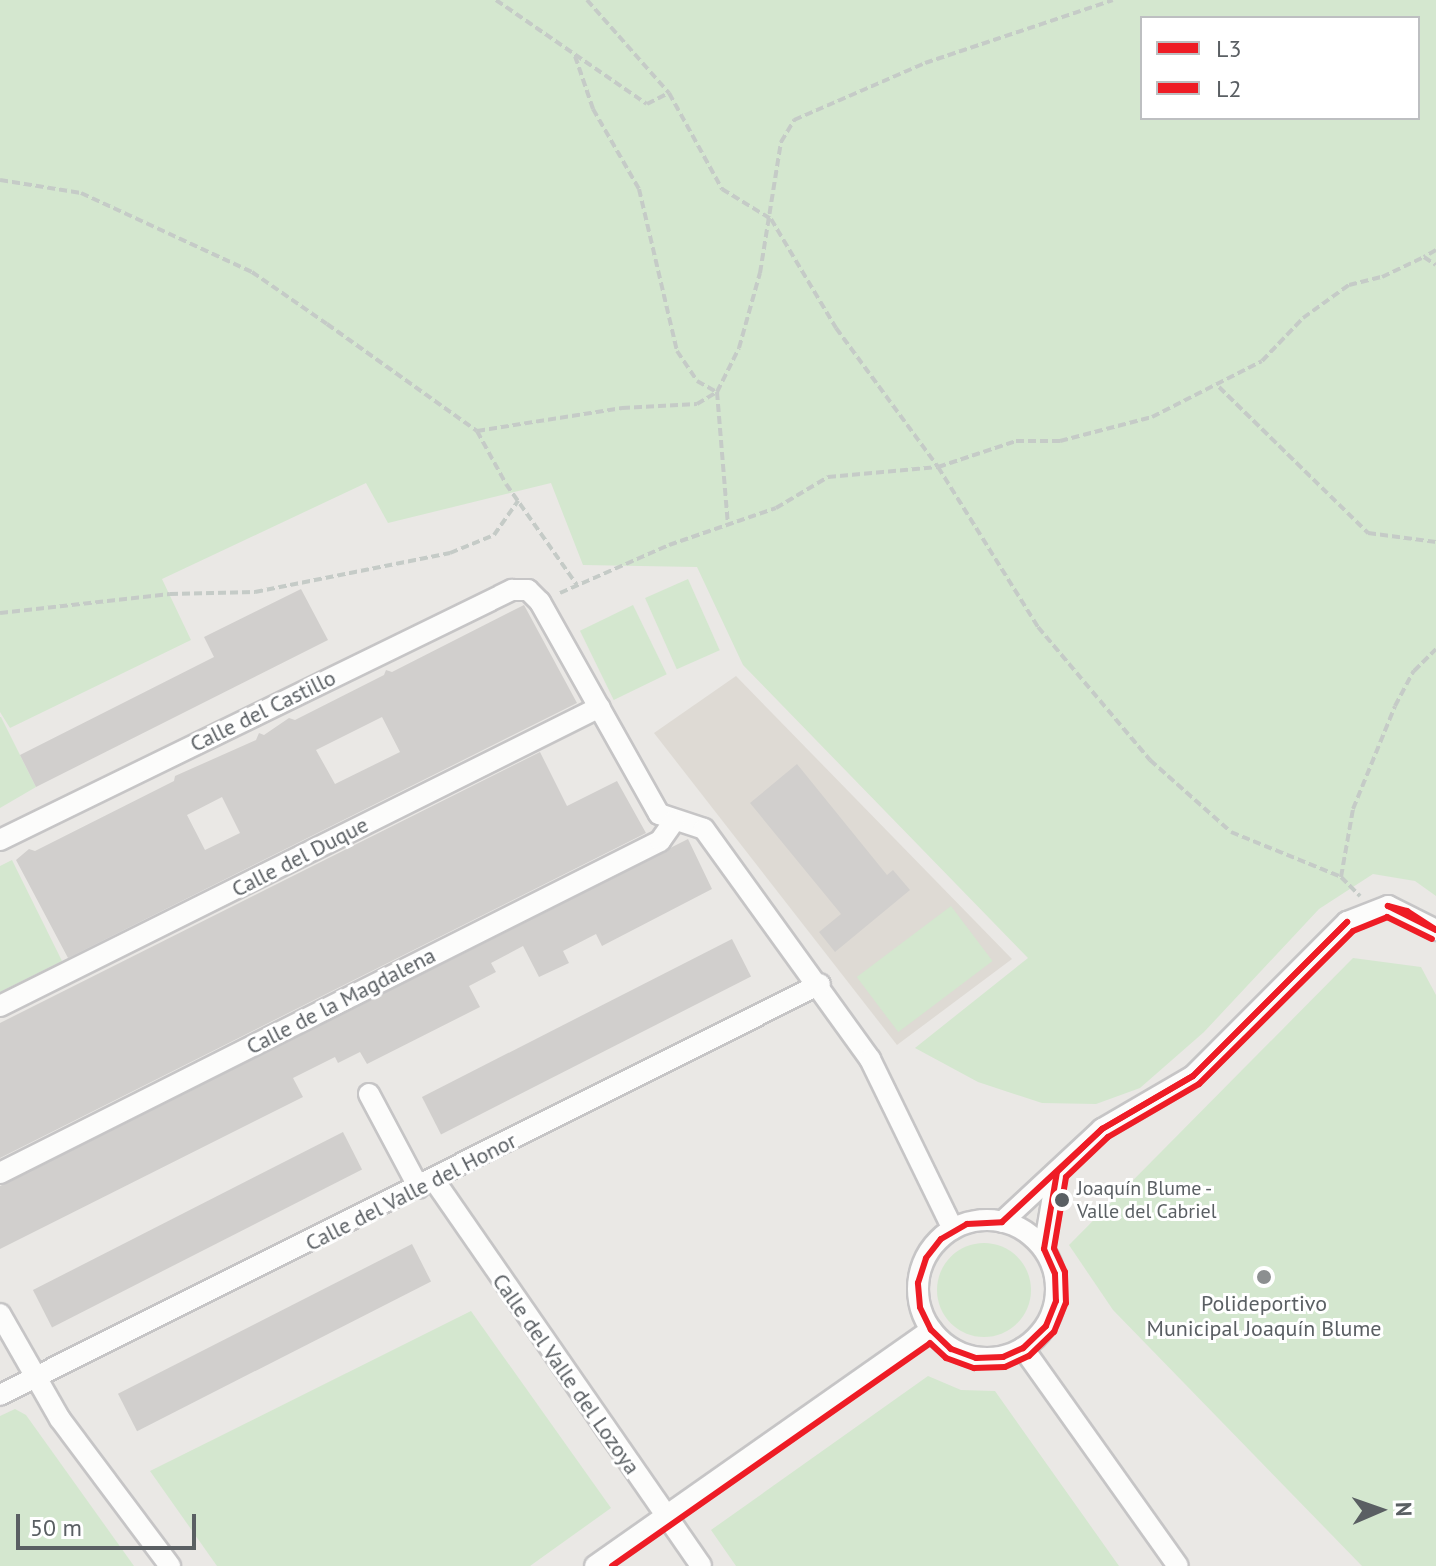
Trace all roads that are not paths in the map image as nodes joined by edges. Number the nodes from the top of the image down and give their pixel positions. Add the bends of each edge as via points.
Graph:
1 (600, 707) junction
2 (674, 821) junction
3 (0, 840) edge
4 (1436, 930) edge
5 (820, 984) junction
6 (0, 1006) edge
7 (369, 1094) dead end
8 (1057, 1172) junction
9 (0, 1173) edge
10 (426, 1184) junction
11 (1002, 1222) junction
12 (953, 1229) junction
13 (1044, 1249) junction
14 (0, 1314) edge
15 (931, 1330) junction
16 (1023, 1348) junction
17 (34, 1378) junction
18 (0, 1395) edge
19 (665, 1515) junction
20 (170, 1566) edge
21 (595, 1566) edge
22 (701, 1566) edge
23 (1178, 1566) edge

1 - 2 street via 651,802 659,814
1 - 3 street, Calle del Castillo via 534,596 512,590
1 - 6 street, Calle del Duque
2 - 5 street via 704,829
2 - 9 street, Calle de la Magdalena via 660,841
4 - 8 street via 1407,911 1373,909 1347,922 1193,1076 1102,1129
5 - 10 street, Calle del Valle del Honor
5 - 12 street via 870,1059
7 - 10 street, Calle del Valle del Lozoya
8 - 11 street
8 - 13 street
10 - 17 street, Calle del Valle del Honor
10 - 19 street, Calle del Valle del Lozoya
11 - 12 street via 982,1220
11 - 13 street via 1025,1231
12 - 15 street via 926,1258 918,1283 920,1307
13 - 16 street via 1055,1274 1056,1301 1046,1326
14 - 17 street
15 - 16 street via 951,1349 976,1358 1003,1357
15 - 19 street
16 - 23 street
17 - 18 street, Calle del Valle del Honor
17 - 20 street
19 - 21 street
19 - 22 street, Calle del Valle del Lozoya

